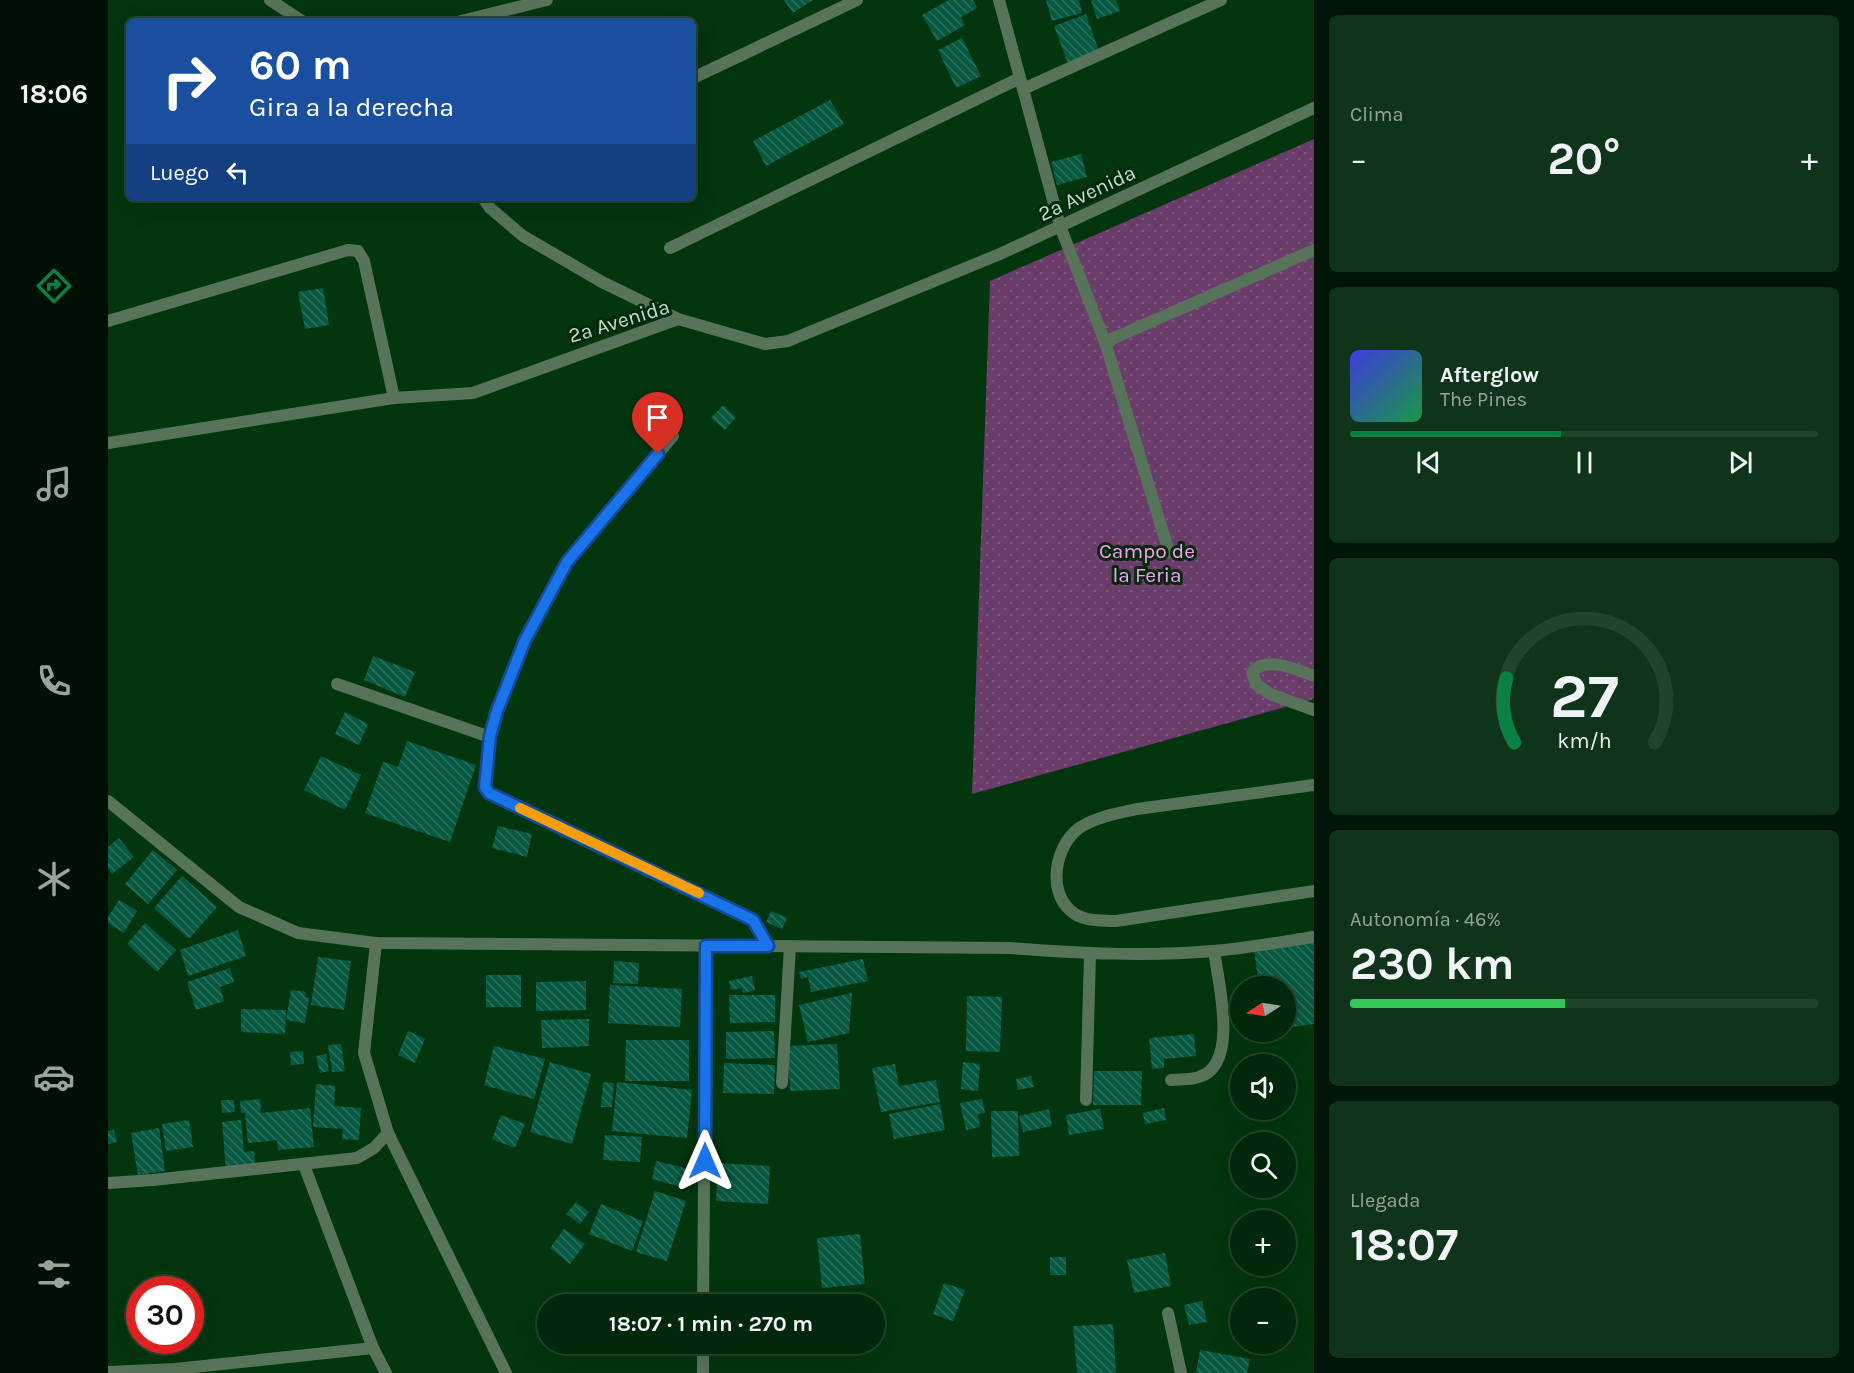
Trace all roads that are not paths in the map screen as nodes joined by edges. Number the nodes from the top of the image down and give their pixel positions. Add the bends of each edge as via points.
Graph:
1 (547, 0) edge
2 (857, 0) edge
3 (999, 0) edge
4 (1221, 0) edge
5 (274, 1) edge
6 (298, 18) edge
7 (473, 18) edge
8 (696, 77) edge
9 (1022, 84) junction
10 (1314, 108) edge
11 (485, 201) edge
12 (1060, 226) junction
13 (669, 248) dead end
14 (1314, 250) edge
15 (678, 320) junction
16 (108, 321) edge
17 (1105, 342) junction
18 (394, 398) junction
19 (673, 436) dead end
20 (108, 443) edge
21 (1169, 552) dead end
22 (1314, 676) edge
23 (337, 684) dead end
24 (1314, 710) edge
25 (490, 736) junction
26 (1314, 785) edge
27 (108, 801) edge
28 (1314, 891) edge
29 (1314, 937) edge
30 (376, 944) junction
31 (706, 946) junction
32 (768, 946) junction
33 (790, 947) junction
34 (1214, 951) junction
35 (1090, 954) junction
36 (1171, 1080) dead end
37 (782, 1083) dead end
38 (1086, 1100) dead end
39 (388, 1133) junction
40 (304, 1165) junction
41 (108, 1183) edge
42 (704, 1294) edge
43 (1168, 1313) dead end
44 (373, 1348) junction
45 (703, 1354) edge
46 (108, 1372) edge
47 (386, 1373) edge
48 (506, 1373) edge
49 (703, 1373) edge
50 (1181, 1373) edge

1 - 7 street
2 - 8 street
3 - 9 street
4 - 9 street
5 - 6 street
9 - 12 street
9 - 13 street
10 - 12 street, 2a Avenida
11 - 15 street via 523,236
12 - 15 street, 2a Avenida via 788,341 765,344
12 - 17 street
14 - 17 street
15 - 18 street, 2a Avenida via 473,393
16 - 18 street via 348,250 358,251 364,261
17 - 21 street
18 - 20 street, 2a Avenida
19 - 25 street via 567,562 525,640
22 - 24 street via 1270,663 1257,666 1252,672 1256,684 1270,694
23 - 25 street
25 - 32 street via 485,779 489,793 753,920
26 - 28 street via 1110,814 1079,829 1061,851 1056,874 1060,895 1071,911 1087,919 1116,921
27 - 30 street via 239,908 298,933
29 - 34 street
30 - 31 street
30 - 39 street via 364,1053
31 - 32 street
31 - 42 street
32 - 33 street
33 - 35 street via 1010,948
33 - 37 street
34 - 35 street
34 - 36 street via 1225,1022 1222,1050 1216,1064 1201,1077
35 - 38 street
39 - 40 street via 357,1158
39 - 48 street
40 - 41 street
40 - 44 street
43 - 50 street
44 - 46 street via 175,1370
44 - 47 street
45 - 49 street

